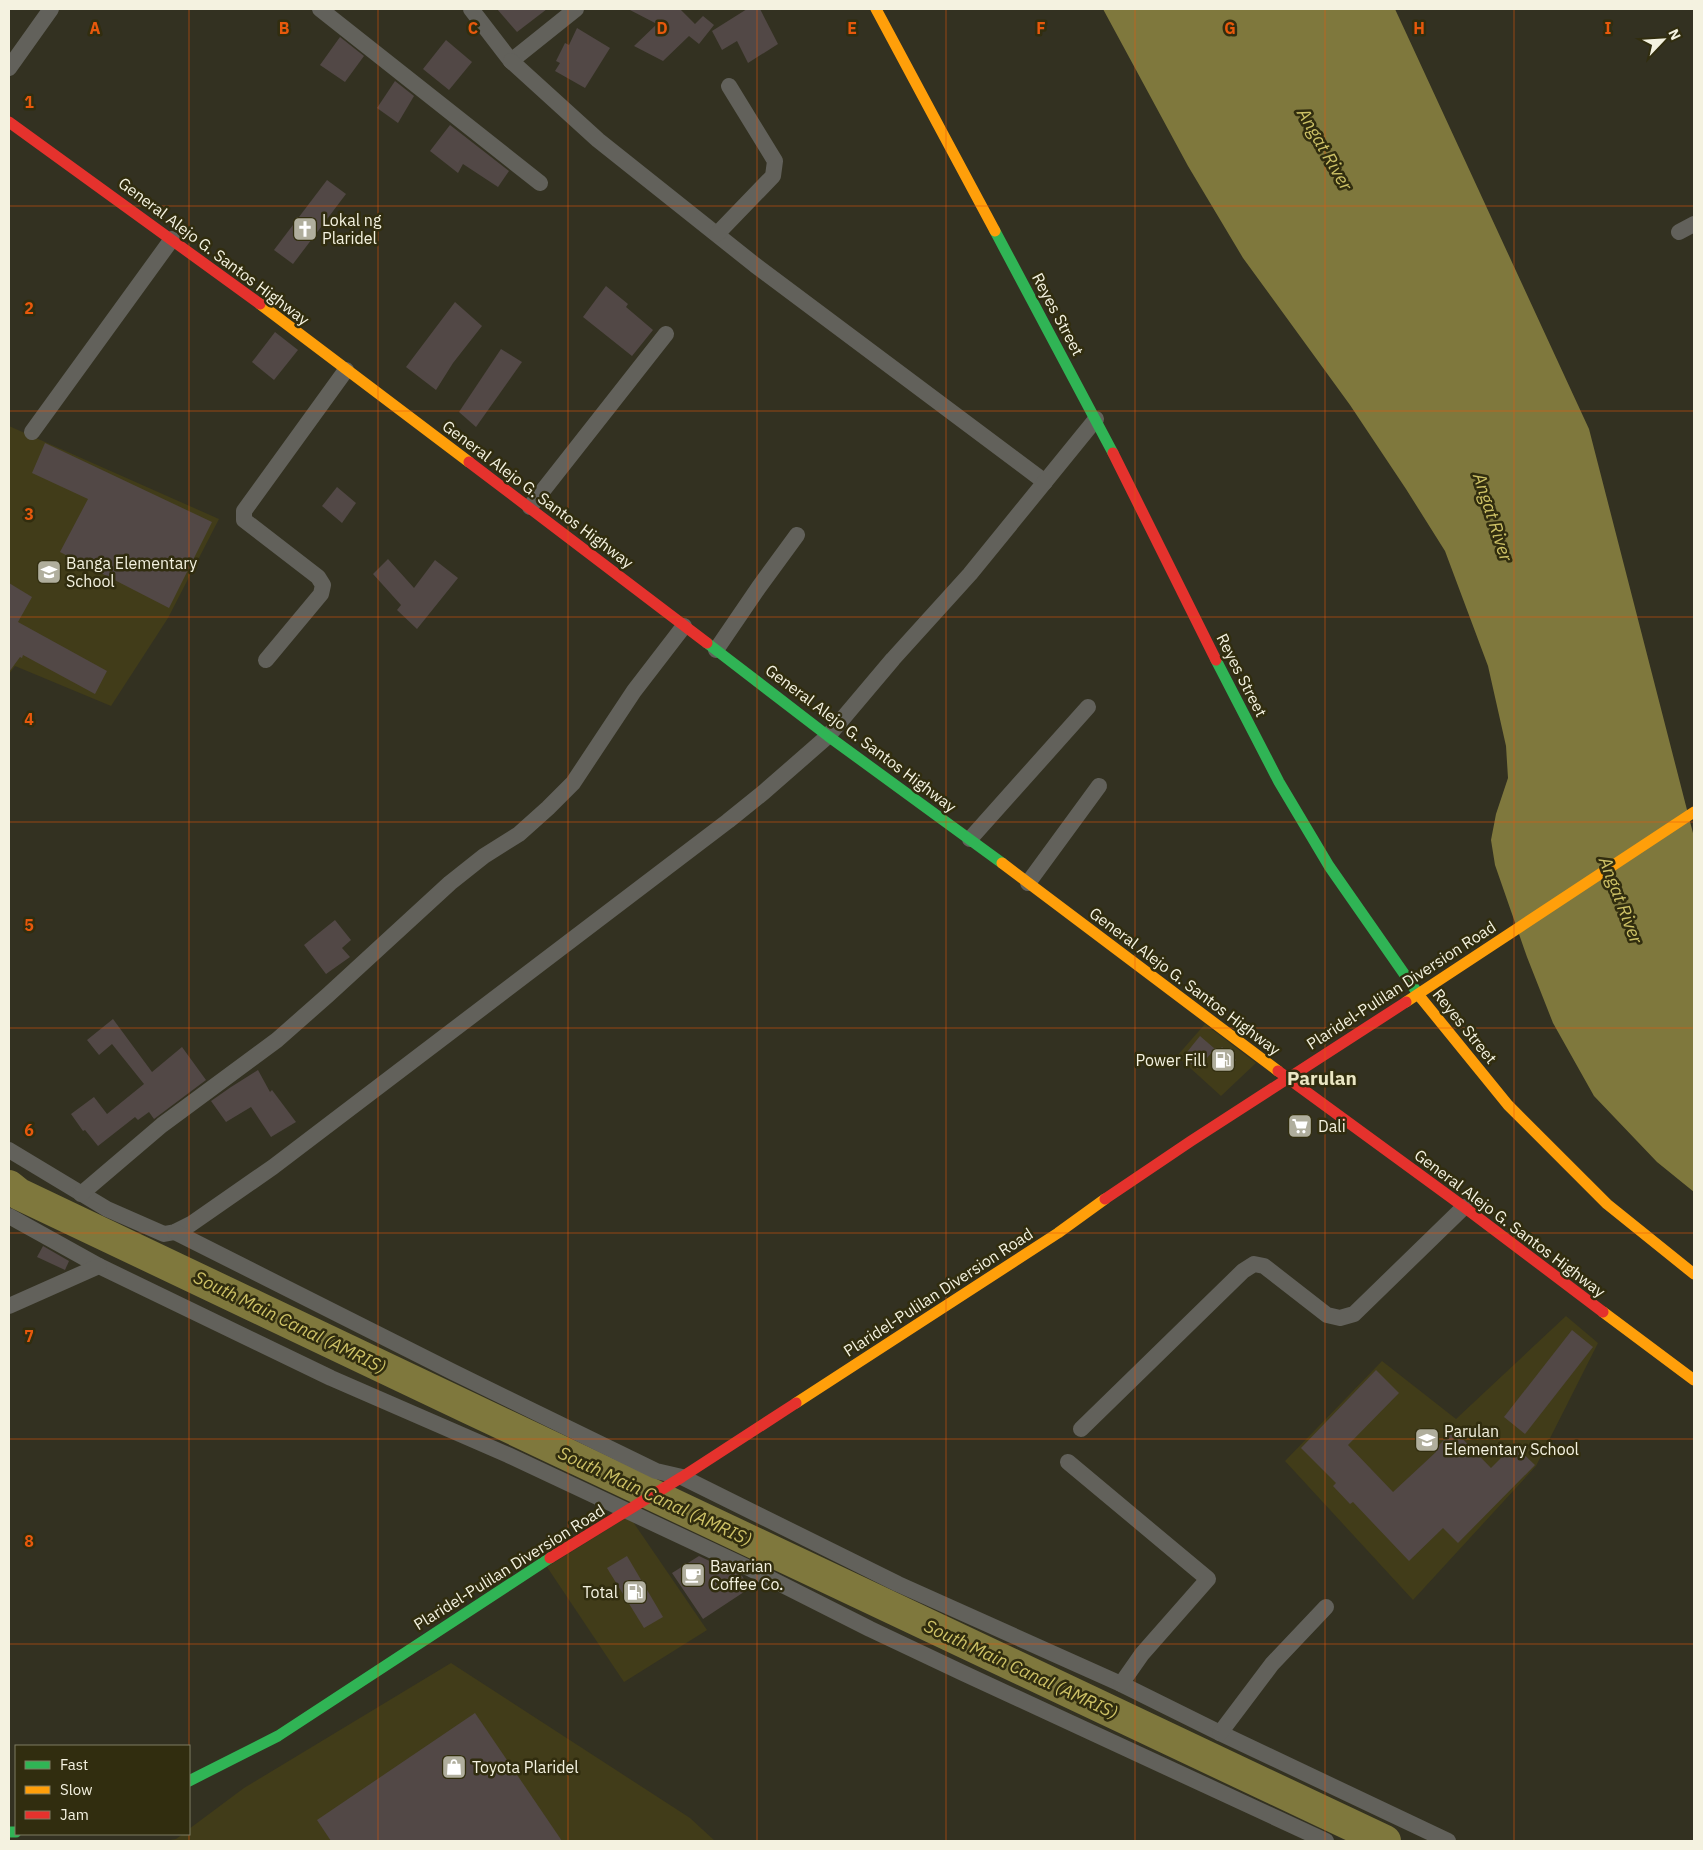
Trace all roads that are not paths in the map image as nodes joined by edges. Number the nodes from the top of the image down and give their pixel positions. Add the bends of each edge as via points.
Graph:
1 (51, 9) edge
2 (320, 9) edge
3 (471, 9) edge
4 (576, 9) edge
5 (876, 9) edge
6 (510, 61) junction
7 (9, 68) edge
8 (729, 86) dead end
9 (9, 122) edge
10 (540, 182) dead end
11 (1694, 224) edge
12 (1679, 232) dead end
13 (717, 234) junction
14 (172, 239) junction
15 (666, 334) dead end
16 (346, 370) junction
17 (1096, 419) junction
18 (32, 432) dead end
19 (1045, 482) junction
20 (530, 507) junction
21 (798, 535) dead end
22 (684, 626) junction
23 (716, 650) junction
24 (266, 660) dead end
25 (1088, 707) dead end
26 (828, 736) junction
27 (1099, 786) dead end
28 (1694, 812) edge
29 (970, 839) junction
30 (1028, 883) junction
31 (1418, 994) junction
32 (1286, 1078) junction
33 (9, 1150) edge
34 (81, 1194) junction
35 (1464, 1207) junction
36 (9, 1216) edge
37 (175, 1232) junction
38 (99, 1266) junction
39 (1694, 1274) edge
40 (9, 1306) edge
41 (1694, 1380) edge
42 (1081, 1429) dead end
43 (1068, 1462) dead end
44 (678, 1479) junction
45 (632, 1509) junction
46 (1326, 1607) dead end
47 (1121, 1684) junction
48 (1220, 1733) junction
49 (190, 1780) edge
50 (1326, 1841) edge
51 (1448, 1841) edge

1 - 7 street
2 - 10 street
3 - 6 street
4 - 6 street
5 - 17 main road, Reyes Street
6 - 13 street via 598,140
8 - 13 street via 775,161 773,176
9 - 14 main road, General Alejo G. Santos Highway
11 - 12 street
13 - 19 street
14 - 16 main road, General Alejo G. Santos Highway
14 - 18 street
15 - 20 street
16 - 20 main road, General Alejo G. Santos Highway
16 - 24 street via 244,511 244,520 318,577 323,585 321,594
17 - 19 street
17 - 31 main road, Reyes Street via 1279,782 1329,866
19 - 26 street via 970,574
20 - 22 main road, General Alejo G. Santos Highway
21 - 23 street
22 - 23 main road, General Alejo G. Santos Highway
22 - 34 street via 634,691 573,784 548,808 519,834 450,883 276,1040 162,1125
23 - 26 main road, General Alejo G. Santos Highway
25 - 29 street
26 - 29 main road, General Alejo G. Santos Highway
26 - 37 street via 764,792 423,1054 273,1167
27 - 30 street
28 - 31 main road, Plaridel-Pulilan Diversion Road
29 - 30 main road, General Alejo G. Santos Highway
30 - 32 main road, General Alejo G. Santos Highway
31 - 32 main road, Plaridel-Pulilan Diversion Road
31 - 39 main road, Reyes Street via 1508,1105 1607,1204
32 - 35 main road, General Alejo G. Santos Highway
32 - 44 main road, Plaridel-Pulilan Diversion Road via 1058,1233
33 - 34 street
34 - 37 street via 164,1234
35 - 41 main road, General Alejo G. Santos Highway
35 - 42 street via 1354,1314 1340,1318 1327,1315 1264,1266 1254,1264 1243,1271
36 - 38 street
37 - 44 street via 452,1372
38 - 40 street
38 - 45 street via 331,1378
43 - 47 street via 1208,1579 1142,1654
44 - 45 main road, Plaridel-Pulilan Diversion Road
44 - 47 street via 898,1584
45 - 49 main road, Plaridel-Pulilan Diversion Road via 560,1551 278,1736
45 - 50 street via 963,1673
46 - 48 street via 1272,1664
47 - 48 street
48 - 51 street

